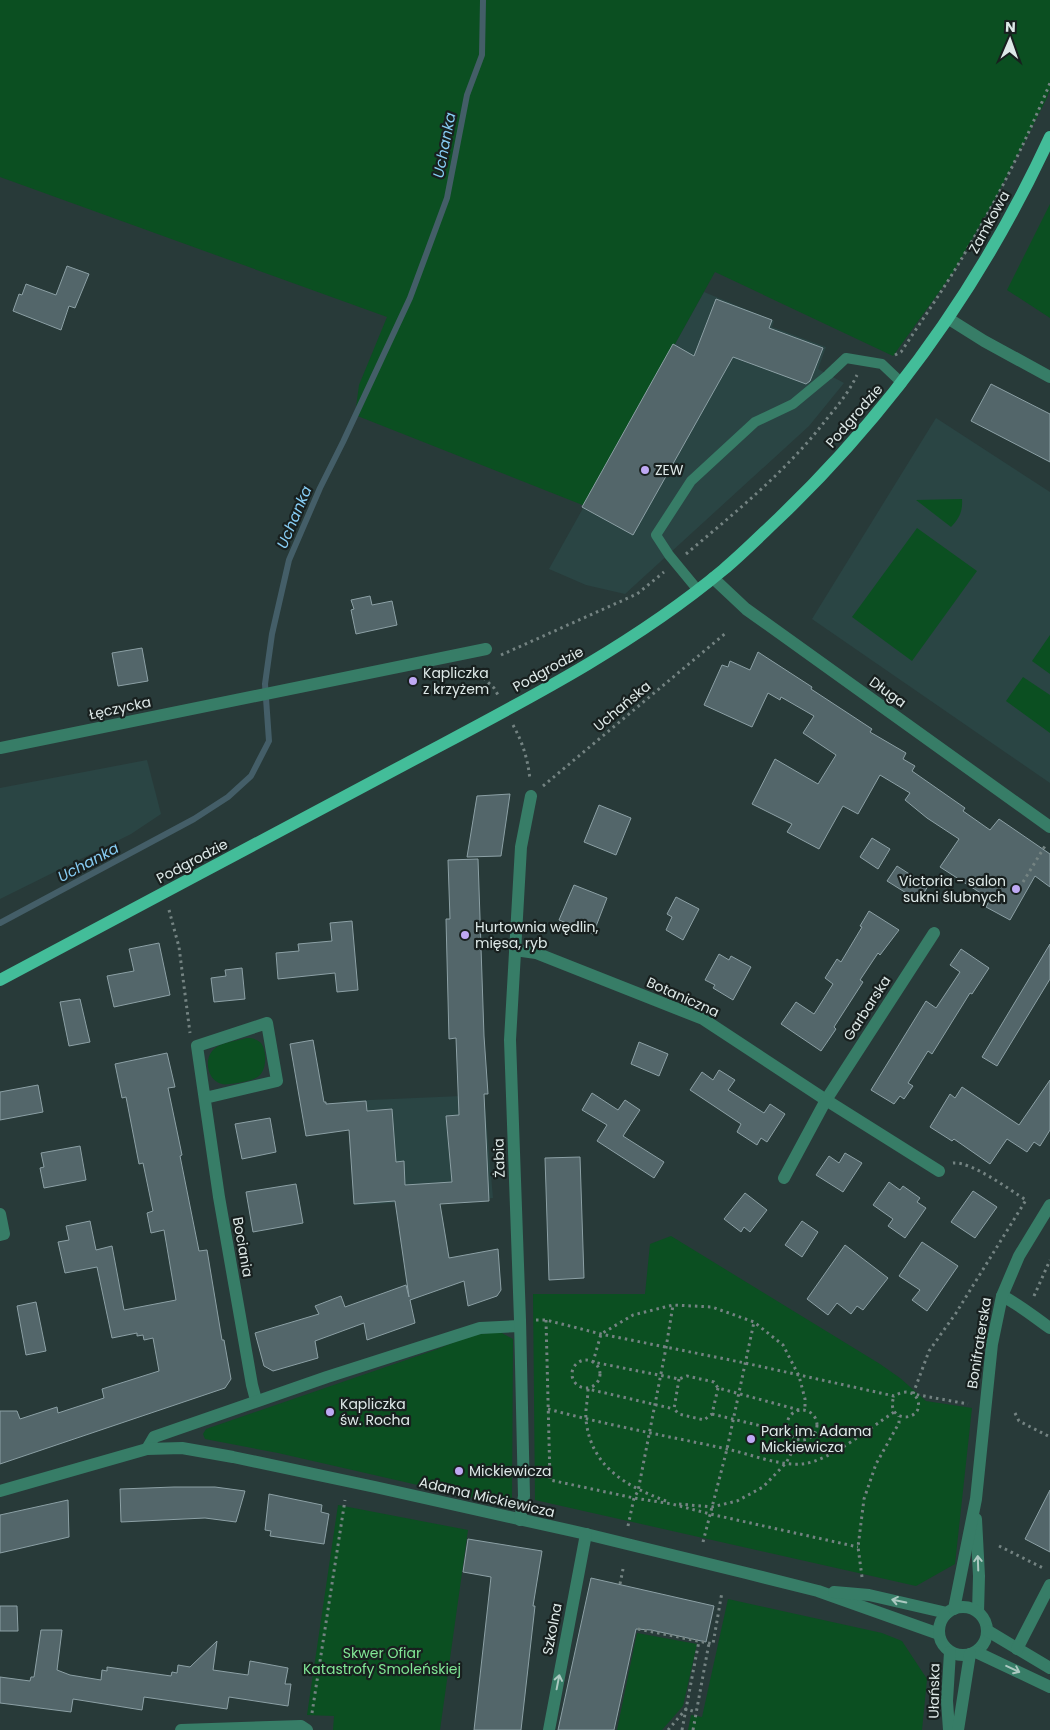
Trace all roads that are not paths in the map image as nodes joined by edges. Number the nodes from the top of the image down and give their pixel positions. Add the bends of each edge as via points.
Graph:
1 (1050, 137) edge
2 (949, 319) junction
3 (1050, 377) edge
4 (902, 383) junction
5 (713, 578) junction
6 (697, 589) junction
7 (490, 653) road end
8 (0, 748) edge
9 (531, 796) road end
10 (1050, 827) edge
11 (934, 933) dead end
12 (515, 950) junction
13 (0, 980) edge
14 (205, 1098) junction
15 (826, 1100) junction
16 (939, 1171) road end
17 (784, 1178) dead end
18 (1050, 1204) edge
19 (0, 1214) edge
20 (0, 1235) edge
21 (1002, 1296) junction
22 (520, 1323) junction
23 (1050, 1328) edge
24 (256, 1400) junction
25 (147, 1449) junction
26 (0, 1491) edge
27 (976, 1499) junction
28 (520, 1520) junction
29 (586, 1534) junction
30 (1050, 1585) edge
31 (818, 1591) junction
32 (950, 1611) junction
33 (978, 1612) junction
34 (988, 1631) junction
35 (939, 1634) junction
36 (1016, 1649) junction
37 (950, 1652) junction
38 (973, 1653) junction
39 (1050, 1668) edge
40 (1050, 1687) edge
41 (308, 1726) edge
42 (181, 1730) edge
43 (549, 1730) edge
44 (949, 1730) edge
45 (958, 1730) edge

1 - 2 main road, Zamkowa via 1006,224
2 - 3 street
2 - 4 main road, Podgrodzie
4 - 5 main road, Podgrodzie via 850,446 801,497
4 - 6 lane via 882,364 846,358 793,404 755,422 691,481 656,536
5 - 6 main road, Podgrodzie
5 - 10 street, Długa via 746,609
6 - 13 main road, Podgrodzie via 585,666
7 - 8 street, Łęczycka via 300,686
9 - 12 street, Żabia via 521,847
11 - 15 street, Garbarska
12 - 15 street, Botaniczna via 536,953 703,1020
12 - 22 street, Żabia via 510,1040
14 - 14 street, Bociania via 276,1081 267,1023 197,1046
14 - 24 street, Bociania via 219,1197
15 - 16 street, Botaniczna
15 - 17 street
18 - 21 street, Bonifraterska via 1019,1256
19 - 20 street via 4,1234
21 - 23 street
21 - 27 street, Bonifraterska via 992,1344
22 - 24 street, Adama Mickiewicza via 480,1328
22 - 28 street, Żabia via 524,1496
24 - 25 street, Adama Mickiewicza via 154,1437
25 - 26 street, Adama Mickiewicza
25 - 28 street, Adama Mickiewicza via 182,1448 233,1457
27 - 32 street, Bonifraterska
33 -> 27 street, Bonifraterska
28 - 29 street, Adama Mickiewicza
29 - 31 street, Adama Mickiewicza
43 -> 29 street, Szkolna
30 - 36 street
32 -> 31 street, Adama Mickiewicza via 869,1595
31 - 35 street, Adama Mickiewicza
32 - 33 street via 962,1607
32 - 35 street via 939,1626
33 - 34 street
34 - 36 street
34 - 38 street via 982,1646
35 - 37 street via 944,1647
36 - 39 street
37 - 38 street via 960,1655
37 - 44 street, Ułańska
38 -> 40 street
38 - 45 street, Ułańska
41 - 42 street

